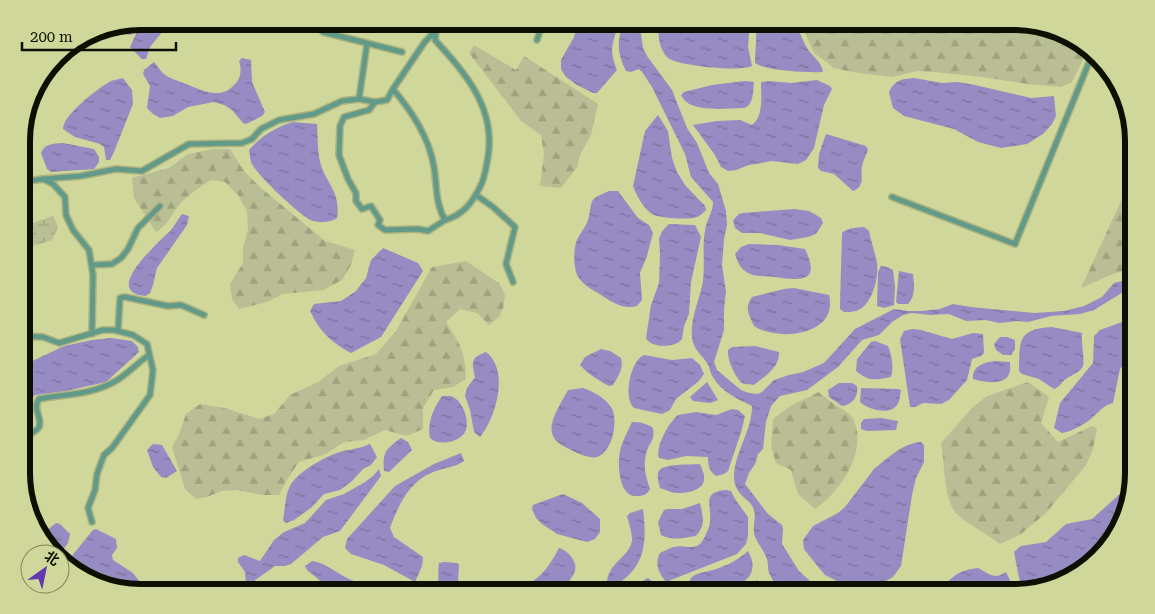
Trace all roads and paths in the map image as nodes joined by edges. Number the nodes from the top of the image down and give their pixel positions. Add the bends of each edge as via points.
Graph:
1 (540, 30) edge
2 (435, 31) joint
3 (322, 32) dead end
4 (537, 40) dead end
5 (368, 44) junction
6 (402, 52) dead end
7 (1090, 60) edge
8 (393, 89) junction
9 (359, 100) junction
10 (375, 102) junction
11 (43, 179) junction
12 (30, 181) edge
13 (476, 195) junction
14 (892, 197) dead end
15 (160, 206) dead end
16 (445, 220) junction
17 (92, 265) junction
18 (512, 282) dead end
19 (204, 315) dead end
20 (118, 331) junction
21 (92, 334) junction
22 (30, 337) edge
23 (149, 355) junction
24 (30, 434) edge
25 (92, 522) dead end

1 - 4 street
2 - 8 street
2 - 13 street via 435,40 470,83 488,123 490,146 484,179
3 - 5 street
5 - 6 street
5 - 9 street
7 - 14 street via 1015,244
8 - 10 street via 387,100
8 - 16 street via 423,132 434,167 440,212
9 - 10 street
9 - 11 street via 342,101 314,114 280,120 242,143 189,144 142,171 116,169
10 - 16 street via 369,110 344,117 340,126 339,155 356,193 356,201 362,209 371,206 380,220 378,225 385,230 428,231
11 - 12 street
11 - 17 street via 65,197 66,215 89,250
13 - 16 street via 456,216
13 - 18 street via 515,227 506,264
15 - 17 street via 138,228 121,258 112,264
17 - 21 street
19 - 20 street via 181,306 120,298
20 - 21 street via 103,330
20 - 23 street via 147,344
21 - 22 street via 59,343
23 - 24 street via 114,382 100,388 39,399 36,407 40,425
23 - 25 street via 153,370 150,395 104,455 88,508

